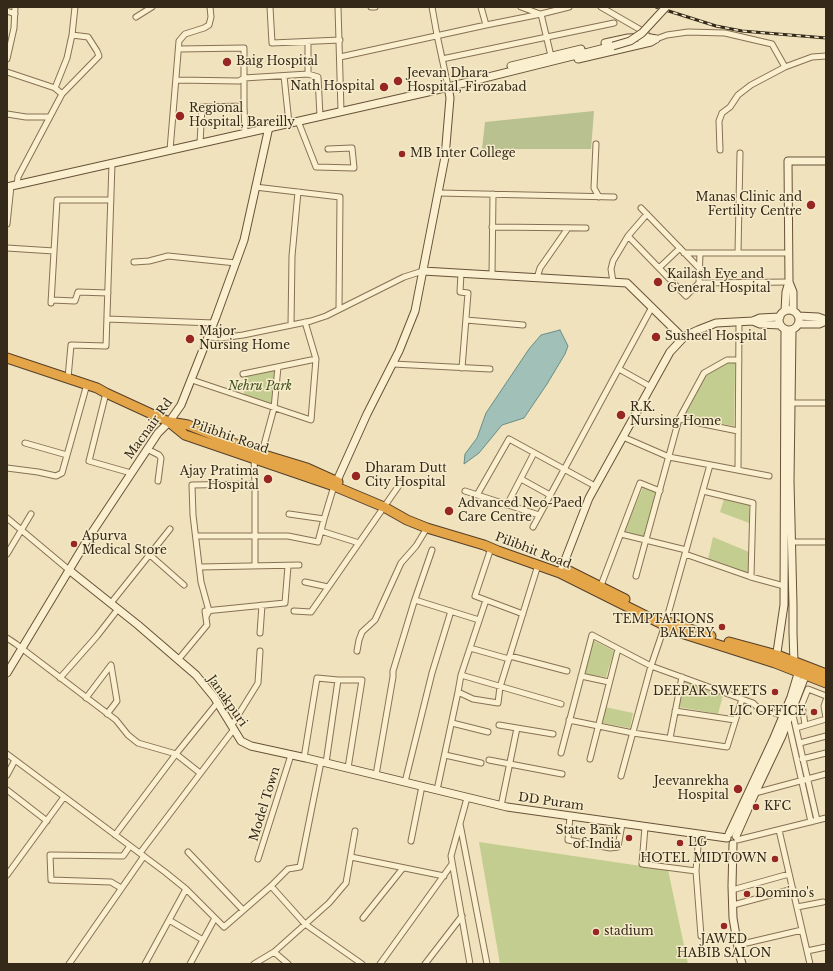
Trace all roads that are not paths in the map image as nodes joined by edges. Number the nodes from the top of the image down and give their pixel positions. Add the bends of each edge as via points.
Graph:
1 (15, 7) edge
2 (75, 7) edge
3 (152, 7) edge
4 (210, 7) edge
5 (270, 7) edge
6 (338, 7) edge
7 (372, 7) edge
8 (375, 7) edge
9 (432, 7) edge
10 (482, 7) edge
11 (521, 7) edge
12 (570, 7) edge
13 (601, 7) edge
14 (666, 7) edge
15 (7, 11) edge
16 (15, 14) junction
17 (541, 14) junction
18 (136, 17) dead end
19 (614, 23) dead end
20 (486, 25) junction
21 (72, 35) junction
22 (436, 35) junction
23 (546, 38) junction
24 (656, 39) junction
25 (340, 40) junction
26 (308, 42) junction
27 (179, 49) junction
28 (551, 56) junction
29 (826, 56) edge
30 (340, 57) junction
31 (7, 59) edge
32 (442, 59) junction
33 (785, 67) junction
34 (7, 72) edge
35 (308, 74) junction
36 (284, 76) junction
37 (244, 78) junction
38 (176, 80) junction
39 (457, 84) junction
40 (448, 86) junction
41 (55, 88) junction
42 (62, 94) junction
43 (244, 106) junction
44 (341, 111) junction
45 (7, 114) edge
46 (320, 116) junction
47 (49, 117) junction
48 (298, 121) junction
49 (289, 123) junction
50 (269, 127) junction
51 (245, 133) junction
52 (200, 143) junction
53 (596, 144) dead end
54 (328, 149) dead end
55 (170, 150) junction
56 (720, 150) dead end
57 (740, 153) dead end
58 (826, 160) edge
59 (112, 163) junction
60 (12, 186) edge
61 (255, 187) junction
62 (298, 192) junction
63 (439, 193) junction
64 (493, 194) junction
65 (599, 197) junction
66 (614, 197) dead end
67 (111, 200) junction
68 (642, 208) dead end
69 (647, 214) junction
70 (7, 224) edge
71 (492, 227) junction
72 (568, 228) junction
73 (586, 228) dead end
74 (628, 236) junction
75 (7, 248) edge
76 (680, 248) junction
77 (54, 251) junction
78 (684, 253) junction
79 (700, 253) junction
80 (738, 253) junction
81 (789, 253) junction
82 (134, 262) dead end
83 (236, 263) junction
84 (659, 268) junction
85 (700, 269) junction
86 (423, 271) junction
87 (461, 273) junction
88 (492, 275) junction
89 (536, 278) junction
90 (613, 282) junction
91 (789, 282) junction
92 (699, 283) junction
93 (108, 293) junction
94 (652, 307) junction
95 (339, 309) junction
96 (793, 311) junction
97 (798, 316) junction
98 (107, 319) junction
99 (466, 320) junction
100 (826, 320) edge
101 (305, 322) junction
102 (739, 322) junction
103 (214, 323) junction
104 (784, 323) junction
105 (523, 324) dead end
106 (799, 324) junction
107 (291, 325) junction
108 (208, 337) junction
109 (683, 338) junction
110 (7, 358) edge
111 (316, 359) junction
112 (739, 360) junction
113 (393, 364) junction
114 (278, 367) junction
115 (462, 368) junction
116 (490, 369) dead end
117 (619, 369) junction
118 (243, 374) dead end
119 (68, 378) junction
120 (192, 380) junction
121 (87, 384) junction
122 (651, 387) junction
123 (106, 393) junction
124 (826, 402) edge
125 (791, 403) junction
126 (274, 408) junction
127 (678, 419) junction
128 (168, 422) junction
129 (738, 431) junction
130 (623, 437) junction
131 (24, 443) dead end
132 (147, 449) junction
133 (534, 453) junction
134 (67, 455) junction
135 (258, 457) junction
136 (670, 457) junction
137 (710, 464) junction
138 (7, 468) edge
139 (564, 469) junction
140 (738, 470) junction
141 (131, 473) junction
142 (769, 476) dead end
143 (521, 480) junction
144 (158, 481) dead end
145 (402, 481) dead end
146 (255, 484) junction
147 (335, 484) junction
148 (595, 486) junction
149 (465, 491) dead end
150 (660, 491) junction
151 (703, 491) junction
152 (477, 495) junction
153 (550, 495) junction
154 (385, 505) junction
155 (508, 505) junction
156 (31, 514) dead end
157 (289, 514) dead end
158 (539, 515) junction
159 (7, 518) edge
160 (324, 519) junction
161 (532, 527) dead end
162 (427, 528) junction
163 (170, 529) dead end
164 (21, 530) junction
165 (321, 531) junction
166 (621, 534) junction
167 (255, 535) junction
168 (196, 536) junction
169 (646, 541) junction
170 (791, 542) junction
171 (826, 542) edge
172 (359, 543) junction
173 (491, 548) junction
174 (432, 550) dead end
175 (686, 552) junction
176 (7, 554) edge
177 (150, 555) junction
178 (538, 565) junction
179 (254, 566) junction
180 (288, 566) junction
181 (299, 566) dead end
182 (200, 567) junction
183 (69, 570) junction
184 (561, 570) junction
185 (636, 576) dead end
186 (751, 577) junction
187 (305, 582) dead end
188 (184, 585) dead end
189 (784, 586) junction
190 (328, 587) junction
191 (600, 589) junction
192 (415, 600) junction
193 (486, 600) junction
194 (111, 603) junction
195 (262, 605) junction
196 (118, 609) junction
197 (209, 610) junction
198 (294, 611) dead end
199 (451, 611) junction
200 (523, 614) junction
201 (479, 620) junction
202 (666, 623) junction
203 (260, 633) dead end
204 (7, 638) edge
205 (470, 648) junction
206 (22, 649) junction
207 (618, 649) junction
208 (260, 651) dead end
209 (357, 652) dead end
210 (509, 658) junction
211 (776, 659) junction
212 (178, 660) junction
213 (651, 666) junction
214 (800, 668) junction
215 (567, 671) dead end
216 (7, 673) edge
217 (826, 674) edge
218 (461, 675) junction
219 (581, 676) junction
220 (682, 677) junction
221 (60, 678) junction
222 (338, 680) junction
223 (609, 682) junction
224 (826, 683) edge
225 (500, 687) junction
226 (458, 692) junction
227 (826, 696) edge
228 (86, 698) junction
229 (742, 699) junction
230 (826, 700) edge
231 (218, 702) junction
232 (561, 704) dead end
233 (675, 710) junction
234 (792, 710) junction
235 (107, 714) junction
236 (785, 719) junction
237 (826, 719) edge
238 (569, 720) junction
239 (735, 720) junction
240 (452, 723) junction
241 (499, 725) dead end
242 (805, 725) junction
243 (598, 726) junction
244 (233, 727) junction
245 (517, 728) junction
246 (796, 728) junction
247 (488, 732) dead end
248 (633, 732) junction
249 (553, 734) dead end
250 (826, 736) edge
251 (670, 738) junction
252 (800, 743) junction
253 (561, 753) dead end
254 (826, 753) edge
255 (7, 754) edge
256 (176, 754) junction
257 (291, 755) junction
258 (445, 755) junction
259 (304, 758) junction
260 (590, 759) dead end
261 (803, 759) junction
262 (15, 760) junction
263 (489, 760) dead end
264 (797, 761) junction
265 (324, 762) junction
266 (481, 763) dead end
267 (510, 763) junction
268 (348, 768) junction
269 (200, 773) junction
270 (562, 774) dead end
271 (826, 774) edge
272 (7, 775) edge
273 (376, 775) junction
274 (621, 776) dead end
275 (808, 779) junction
276 (802, 780) junction
277 (405, 782) junction
278 (422, 786) junction
279 (7, 790) edge
280 (437, 790) junction
281 (754, 793) junction
282 (64, 797) junction
283 (468, 798) junction
284 (501, 806) junction
285 (570, 816) junction
286 (826, 818) edge
287 (817, 820) junction
288 (47, 821) junction
289 (811, 822) junction
290 (460, 823) junction
291 (622, 824) junction
292 (645, 827) junction
293 (779, 830) junction
294 (355, 831) dead end
295 (115, 834) junction
296 (699, 834) junction
297 (732, 838) junction
298 (411, 840) dead end
299 (130, 846) junction
300 (188, 852) dead end
301 (142, 855) junction
302 (351, 857) junction
303 (258, 859) dead end
304 (452, 864) junction
305 (403, 868) junction
306 (696, 871) junction
307 (789, 874) junction
308 (7, 875) edge
309 (444, 876) junction
310 (272, 886) junction
311 (121, 888) junction
312 (186, 889) junction
313 (793, 889) junction
314 (732, 890) junction
315 (824, 902) dead end
316 (733, 905) junction
317 (797, 907) junction
318 (243, 910) junction
319 (462, 916) junction
320 (215, 918) junction
321 (363, 918) dead end
322 (169, 920) junction
323 (305, 924) junction
324 (802, 930) junction
325 (701, 936) dead end
326 (203, 940) junction
327 (738, 946) junction
328 (826, 946) edge
329 (807, 951) junction
330 (274, 952) junction
331 (69, 964) edge
332 (145, 964) edge
333 (190, 964) edge
334 (254, 964) edge
335 (288, 964) edge
336 (362, 964) edge
337 (380, 964) edge
338 (425, 964) edge
339 (470, 964) edge
340 (487, 964) edge
341 (742, 964) edge
342 (810, 964) edge

1 - 16 street
2 - 21 street
3 - 18 street
4 - 27 street via 209,25 185,34 179,41
5 - 26 street via 272,43
6 - 25 street
7 - 8 street
9 - 22 street
10 - 20 street
11 - 17 street
12 - 17 street
13 - 24 street
14 - 39 street, bridge via 642,33 630,41
15 - 16 street
16 - 31 street
17 - 20 street
17 - 23 street
19 - 23 street
20 - 22 street
21 - 41 street via 67,58
21 - 42 street via 88,37 98,56
22 - 30 street
22 - 32 street
23 - 28 street
23 - 32 street
24 - 28 street via 628,38
24 - 33 street via 688,32 725,33 772,44
24 - 39 street via 470,86
25 - 26 street
25 - 30 street
26 - 35 street
27 - 37 street via 244,48
27 - 38 street
28 - 39 street via 463,78
29 - 33 street via 812,57
30 - 44 street
32 - 40 street
33 - 56 street via 752,85 722,112 719,121
34 - 41 street
35 - 36 street
35 - 46 street via 318,77
36 - 37 street
36 - 49 street
37 - 38 street via 239,81
37 - 43 street
38 - 55 street
39 - 40 street
40 - 44 street
40 - 63 street via 450,98 446,157
41 - 42 street
42 - 47 street
43 - 51 street
43 - 52 street via 202,107
44 - 46 street
45 - 47 street
46 - 48 street
47 - 60 street
48 - 49 street
48 - 54 street via 316,167 354,168 352,148
49 - 50 street
50 - 51 street
50 - 61 street, Macnair Rd
51 - 52 street
52 - 55 street
53 - 65 street via 594,188
55 - 59 street
57 - 80 street
58 - 81 street via 788,161
59 - 60 street
59 - 67 street
60 - 70 street
61 - 62 street
61 - 83 street, Macnair Rd via 244,240
62 - 95 street via 340,197
62 - 107 street via 292,256
63 - 64 street
63 - 86 street
64 - 65 street
64 - 71 street
65 - 66 street
67 - 77 street via 57,200
67 - 93 street
68 - 69 street
69 - 74 street
69 - 76 street
71 - 72 street
71 - 88 street
72 - 73 street
72 - 89 street via 540,268
74 - 84 street
74 - 90 street via 613,261
75 - 77 street
76 - 78 street
76 - 84 street
77 - 93 street via 52,302 75,301 78,292
78 - 79 street
78 - 85 street
79 - 80 street
79 - 85 street
80 - 81 street
81 - 91 street
82 - 83 street via 168,256
83 - 103 street, Macnair Rd
84 - 92 street via 686,296
85 - 92 street
86 - 87 street
86 - 95 street via 404,277
86 - 113 street via 415,311
87 - 88 street
87 - 99 street via 460,292 468,293
88 - 89 street
89 - 90 street
90 - 94 street via 628,282
91 - 92 street
91 - 96 street via 793,292
91 - 104 street
93 - 98 street
94 - 109 street
94 - 117 street
95 - 101 street
96 - 97 street
96 - 104 street
97 - 100 street
97 - 106 street
98 - 103 street
98 - 119 street via 106,346 71,345
99 - 105 street
99 - 115 street
100 - 106 street via 819,324
101 - 107 street
101 - 111 street
102 - 104 street
102 - 109 street via 716,323
102 - 112 street
103 - 108 street, Macnair Rd
104 - 106 street
104 - 125 street
104 - 189 street
107 - 108 street via 243,335
108 - 120 street, Macnair Rd
109 - 122 street via 670,352
110 - 119 highway
111 - 114 street
111 - 126 street via 311,420
112 - 127 street via 727,360 704,374
112 - 129 street
113 - 115 street
113 - 147 street
114 - 118 street
114 - 126 street
115 - 116 street
117 - 122 street
117 - 139 street
119 - 121 highway
120 - 126 street
120 - 128 street, Macnair Rd via 181,405
121 - 123 highway
121 - 134 street
122 - 130 street
123 - 128 highway
123 - 141 street via 89,461
124 - 125 street
125 - 170 street
126 - 135 street
127 - 129 street
127 - 136 street
128 - 132 street, Macnair Rd
128 - 135 highway, Pilibhit Road via 188,425
129 - 140 street
130 - 136 street
130 - 148 street
131 - 134 street
132 - 141 street, Macnair Rd
132 - 144 street via 161,458
133 - 139 street
133 - 143 street
133 - 152 street via 509,439
134 - 138 street via 62,473 56,476
135 - 146 street
135 - 147 highway, Pilibhit Road
136 - 137 street
136 - 150 street
137 - 140 street
137 - 151 street
139 - 148 street
139 - 153 street
140 - 142 street
141 - 183 street, Macnair Rd
143 - 153 street
143 - 155 street
145 - 154 street
146 - 167 street
146 - 168 street via 192,485
147 - 154 highway, Pilibhit Road
147 - 160 street
148 - 184 street
149 - 152 street
150 - 166 street via 640,483
150 - 169 street
151 - 175 street
151 - 186 street via 753,503
152 - 155 street
153 - 158 street
154 - 162 highway, Pilibhit Road
154 - 172 street
154 - 184 highway
155 - 158 street
156 - 164 street
157 - 160 street
158 - 161 street
159 - 164 street
160 - 165 street
162 - 173 highway, Pilibhit Road
162 - 209 street via 401,563 375,620 362,632
163 - 177 street
164 - 176 street
164 - 183 street
165 - 167 street via 318,542 288,536
165 - 172 street
166 - 169 street
166 - 191 street
167 - 168 street
167 - 179 street
168 - 182 street
169 - 175 street
169 - 185 street
170 - 171 street
170 - 214 street
172 - 190 street
173 - 178 highway, Pilibhit Road
173 - 193 street via 475,596
174 - 192 street
175 - 186 street
175 - 202 street
177 - 188 street
177 - 194 street
178 - 184 highway, Pilibhit Road
178 - 200 street
179 - 180 street
179 - 182 street
180 - 181 street
180 - 195 street via 285,603
182 - 197 street
183 - 194 street, Janakpuri
183 - 206 street, Macnair Rd
184 - 191 highway, Pilibhit Road
186 - 189 street
187 - 190 street
189 - 211 street via 784,605
190 - 198 street via 312,612
191 - 202 highway, Pilibhit Road
192 - 199 street
192 - 273 street via 393,671
193 - 200 street
193 - 201 street
194 - 196 street, Janakpuri
195 - 197 street
195 - 203 street
196 - 212 street, Janakpuri
196 - 221 street
197 - 212 street via 205,611 206,625
199 - 201 street
199 - 277 street via 432,673
200 - 210 street
201 - 205 street
202 - 211 highway, Pilibhit Road via 678,632
202 - 213 street
204 - 206 street
205 - 210 street
205 - 218 street
206 - 216 street, Macnair Rd
206 - 221 street
207 - 213 street
207 - 219 street via 592,635
207 - 223 street
208 - 244 street via 258,683
210 - 215 street
210 - 225 street
211 - 214 highway, Pilibhit Road
212 - 231 street, Janakpuri via 196,675
213 - 220 street
213 - 248 street
214 - 217 highway
214 - 224 highway, Pilibhit Road
214 - 234 street
214 - 236 street
218 - 225 street
218 - 226 street
219 - 223 street
219 - 238 street
220 - 229 street
220 - 233 street
221 - 228 street
222 - 259 street via 317,678
222 - 265 street
222 - 268 street via 362,680
223 - 243 street
225 - 226 street via 498,703 473,699
225 - 232 street
226 - 240 street
227 - 242 street via 808,689 802,704
228 - 235 street
228 - 235 street via 111,665 117,701
229 - 236 street
229 - 239 street
230 - 237 street
231 - 244 street, Janakpuri
231 - 256 street
233 - 239 street
233 - 251 street
234 - 236 street
234 - 246 street
235 - 256 street via 138,743
236 - 264 street
236 - 281 street
236 - 297 street
237 - 242 street
238 - 243 street
238 - 253 street
239 - 251 street via 727,747
240 - 247 street
240 - 258 street
241 - 245 street
242 - 246 street
243 - 248 street
243 - 260 street
244 - 257 street, Janakpuri via 241,741 251,746
244 - 269 street
245 - 249 street
245 - 267 street
246 - 252 street
248 - 251 street
248 - 274 street
250 - 252 street
252 - 261 street
254 - 261 street
255 - 262 street
256 - 269 street
256 - 295 street
257 - 259 street, Janakpuri
257 - 303 street, Model Town
258 - 266 street
258 - 280 street
259 - 265 street, Janakpuri
261 - 264 street
261 - 275 street
262 - 272 street
262 - 282 street
263 - 267 street
264 - 276 street
265 - 268 street, Janakpuri
265 - 310 street via 300,867 288,869
267 - 270 street
267 - 284 street
268 - 273 street, Janakpuri
269 - 301 street
271 - 275 street
273 - 277 street, DD Puram
275 - 276 street
275 - 287 street
276 - 281 street
276 - 289 street
277 - 278 street, DD Puram
278 - 280 street, DD Puram
278 - 298 street
279 - 288 street
280 - 283 street, DD Puram
281 - 297 street
282 - 288 street
282 - 295 street
283 - 284 street, DD Puram
283 - 290 street
284 - 285 street, DD Puram
285 - 291 street, DD Puram
285 - 291 street via 568,840 610,848 618,847
286 - 287 street
287 - 289 street
288 - 308 street
289 - 293 street
290 - 304 street via 451,856
290 - 340 street
291 - 292 street, DD Puram
292 - 296 street, DD Puram
292 - 306 street via 642,864
293 - 297 street
293 - 307 street
294 - 302 street
295 - 299 street
296 - 297 street, DD Puram
296 - 306 street
297 - 314 street
299 - 301 street
299 - 311 street via 123,856 50,855 51,880 111,882
300 - 318 street
301 - 311 street
301 - 312 street
302 - 305 street
302 - 323 street via 346,883 329,903
304 - 309 street
304 - 319 street
305 - 309 street
305 - 321 street
306 - 325 street
307 - 313 street
307 - 314 street
309 - 337 street
310 - 318 street
310 - 323 street
311 - 331 street
312 - 320 street
312 - 322 street
313 - 316 street
313 - 317 street
314 - 316 street
315 - 317 street
316 - 327 street
317 - 324 street
318 - 320 street via 224,927
319 - 338 street
319 - 339 street
320 - 326 street
322 - 326 street
322 - 332 street
323 - 330 street
323 - 336 street
324 - 327 street
324 - 329 street
326 - 333 street
327 - 341 street
328 - 329 street
329 - 342 street
330 - 334 street
330 - 335 street

